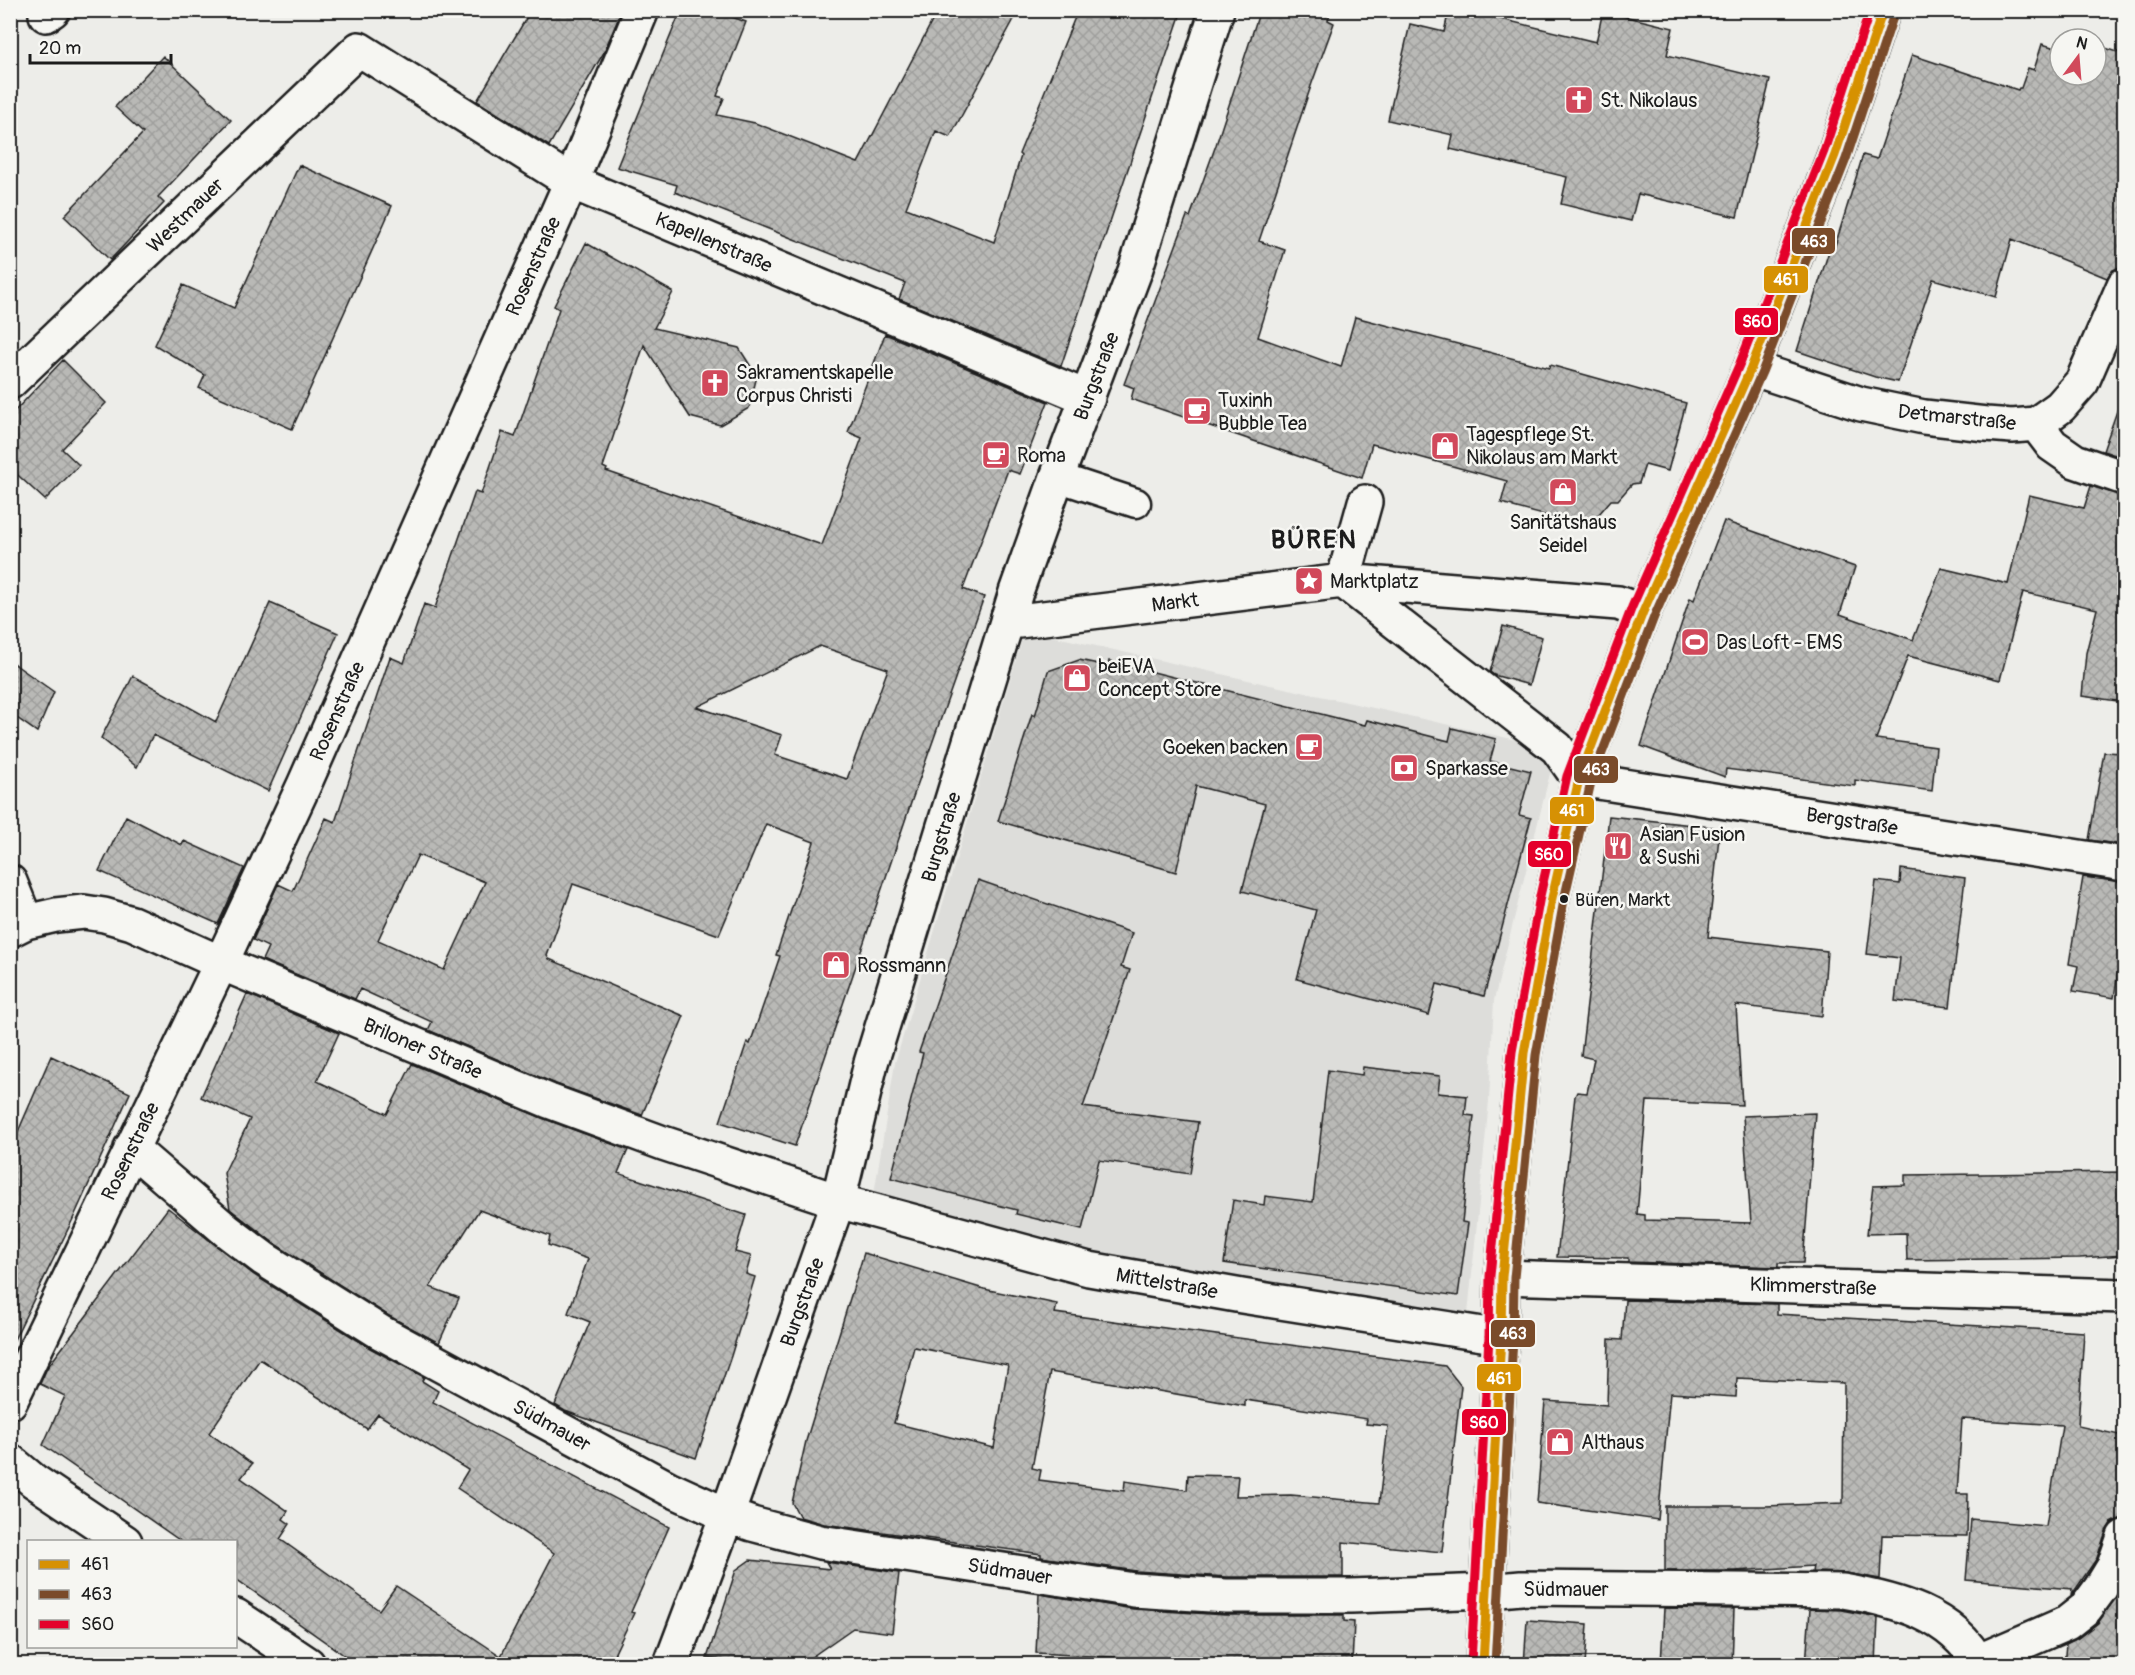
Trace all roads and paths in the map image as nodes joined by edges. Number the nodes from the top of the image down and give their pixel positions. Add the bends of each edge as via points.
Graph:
1 (642, 10) edge
2 (1217, 10) edge
3 (1883, 10) edge
4 (359, 49) joint
5 (571, 182) junction
6 (2124, 285) edge
7 (1751, 368) junction
8 (10, 382) edge
9 (1088, 398) junction
10 (2036, 424) junction
11 (1057, 477) junction
12 (2124, 478) edge
13 (1365, 502) dead end
14 (1136, 503) dead end
15 (1343, 581) junction
16 (1643, 612) junction
17 (1008, 617) junction
18 (1579, 779) junction
19 (2124, 864) edge
20 (10, 882) edge
21 (18, 926) edge
22 (221, 963) junction
23 (131, 1148) junction
24 (838, 1201) junction
25 (1502, 1276) junction
26 (2124, 1296) edge
27 (1501, 1337) junction
28 (10, 1401) edge
29 (10, 1461) edge
30 (726, 1515) junction
31 (2124, 1537) edge
32 (122, 1540) edge
33 (1488, 1592) junction
34 (237, 1617) edge
35 (1978, 1663) edge
36 (308, 1665) edge
37 (671, 1665) edge
38 (1483, 1665) edge

1 - 5 street, Rosenstraße
2 - 9 street, Burgstraße via 1135,271
3 - 7 street via 1835,155
4 - 5 street, Kapellenstraße
4 - 8 street, Westmauer
5 - 9 street, Kapellenstraße
5 - 22 street, Rosenstraße
6 - 10 street, Detmarstraße via 2082,382 2060,407
7 - 10 street, Detmarstraße via 1861,404 1986,424
7 - 16 street
9 - 11 street, Burgstraße
10 - 12 street via 2052,445 2075,460
11 - 14 lane
11 - 17 street, Burgstraße
13 - 15 street
15 - 16 street, Markt via 1618,603
15 - 17 street, Markt via 1019,621
15 - 18 street via 1557,748
16 - 18 street
17 - 24 street, Burgstraße via 870,1063
18 - 19 street, Bergstraße
18 - 25 street via 1524,1053
20 - 21 street
21 - 22 street, Briloner Straße via 56,915 104,915 132,923
22 - 23 street, Rosenstraße
22 - 24 street, Briloner Straße via 549,1101
23 - 28 street, Rosenstraße
23 - 30 street, Südmauer via 264,1259 380,1332 668,1488
24 - 27 street, Mittelstraße via 1089,1269
24 - 30 street, Burgstraße
25 - 26 street, Klimmerstraße
25 - 27 street
27 - 33 street
29 - 32 street
30 - 33 street, Südmauer via 820,1542 1134,1590 1237,1596
30 - 37 street, Burgstraße
31 - 35 street via 2114,1566 2086,1608 2067,1623
33 - 35 street, Südmauer via 1521,1588 1843,1592 1910,1606 1960,1638
33 - 38 street
34 - 36 street

